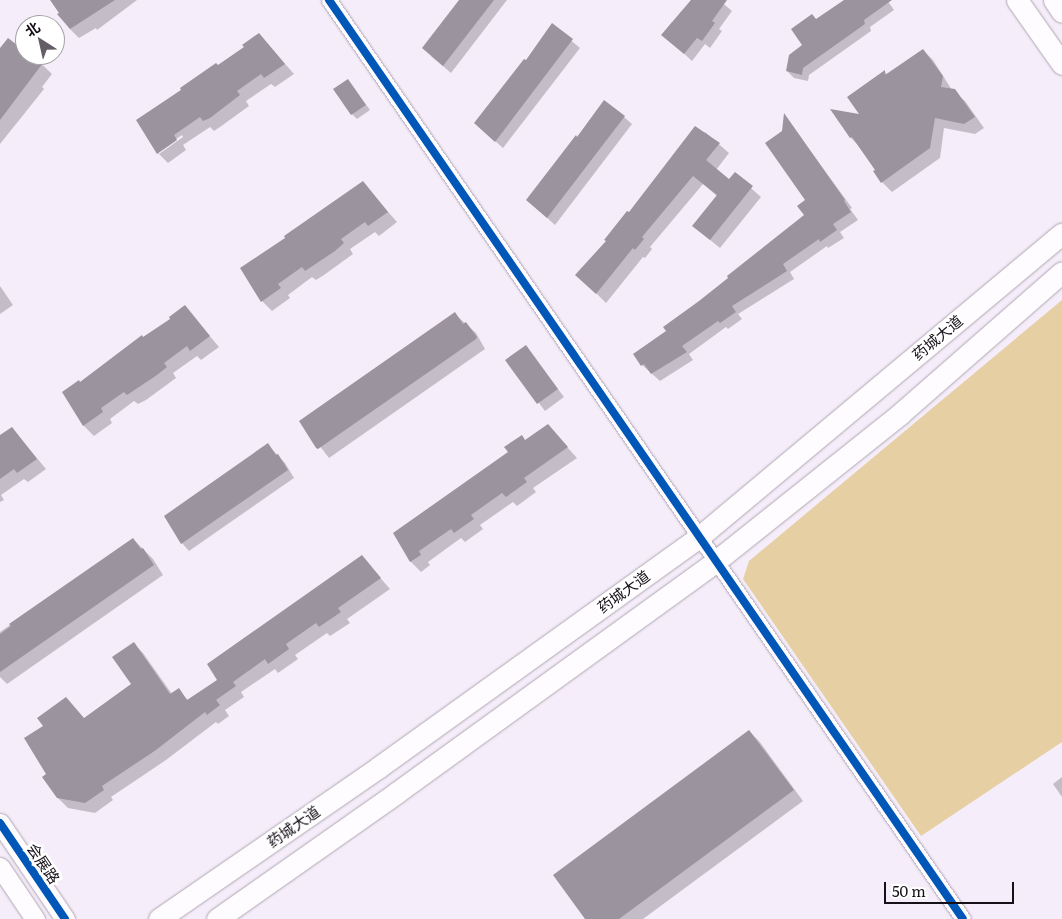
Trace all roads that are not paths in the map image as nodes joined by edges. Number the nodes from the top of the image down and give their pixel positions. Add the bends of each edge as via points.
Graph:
1 (329, 0) edge
2 (1017, 0) edge
3 (1054, 0) edge
4 (1062, 12) edge
5 (1062, 64) edge
6 (1062, 233) edge
7 (1062, 272) edge
8 (698, 537) junction
9 (716, 561) junction
10 (0, 823) edge
11 (0, 867) edge
12 (35, 919) edge
13 (65, 919) edge
14 (160, 919) edge
15 (216, 919) edge
16 (963, 919) edge

1 - 8 street
2 - 5 main road
3 - 4 main road
6 - 8 main road, 药城大道
7 - 9 main road, 药城大道 via 900,414
8 - 9 street
8 - 14 main road, 药城大道 via 379,767
9 - 15 main road, 药城大道
9 - 16 street
10 - 13 street, 会展路
11 - 12 street

